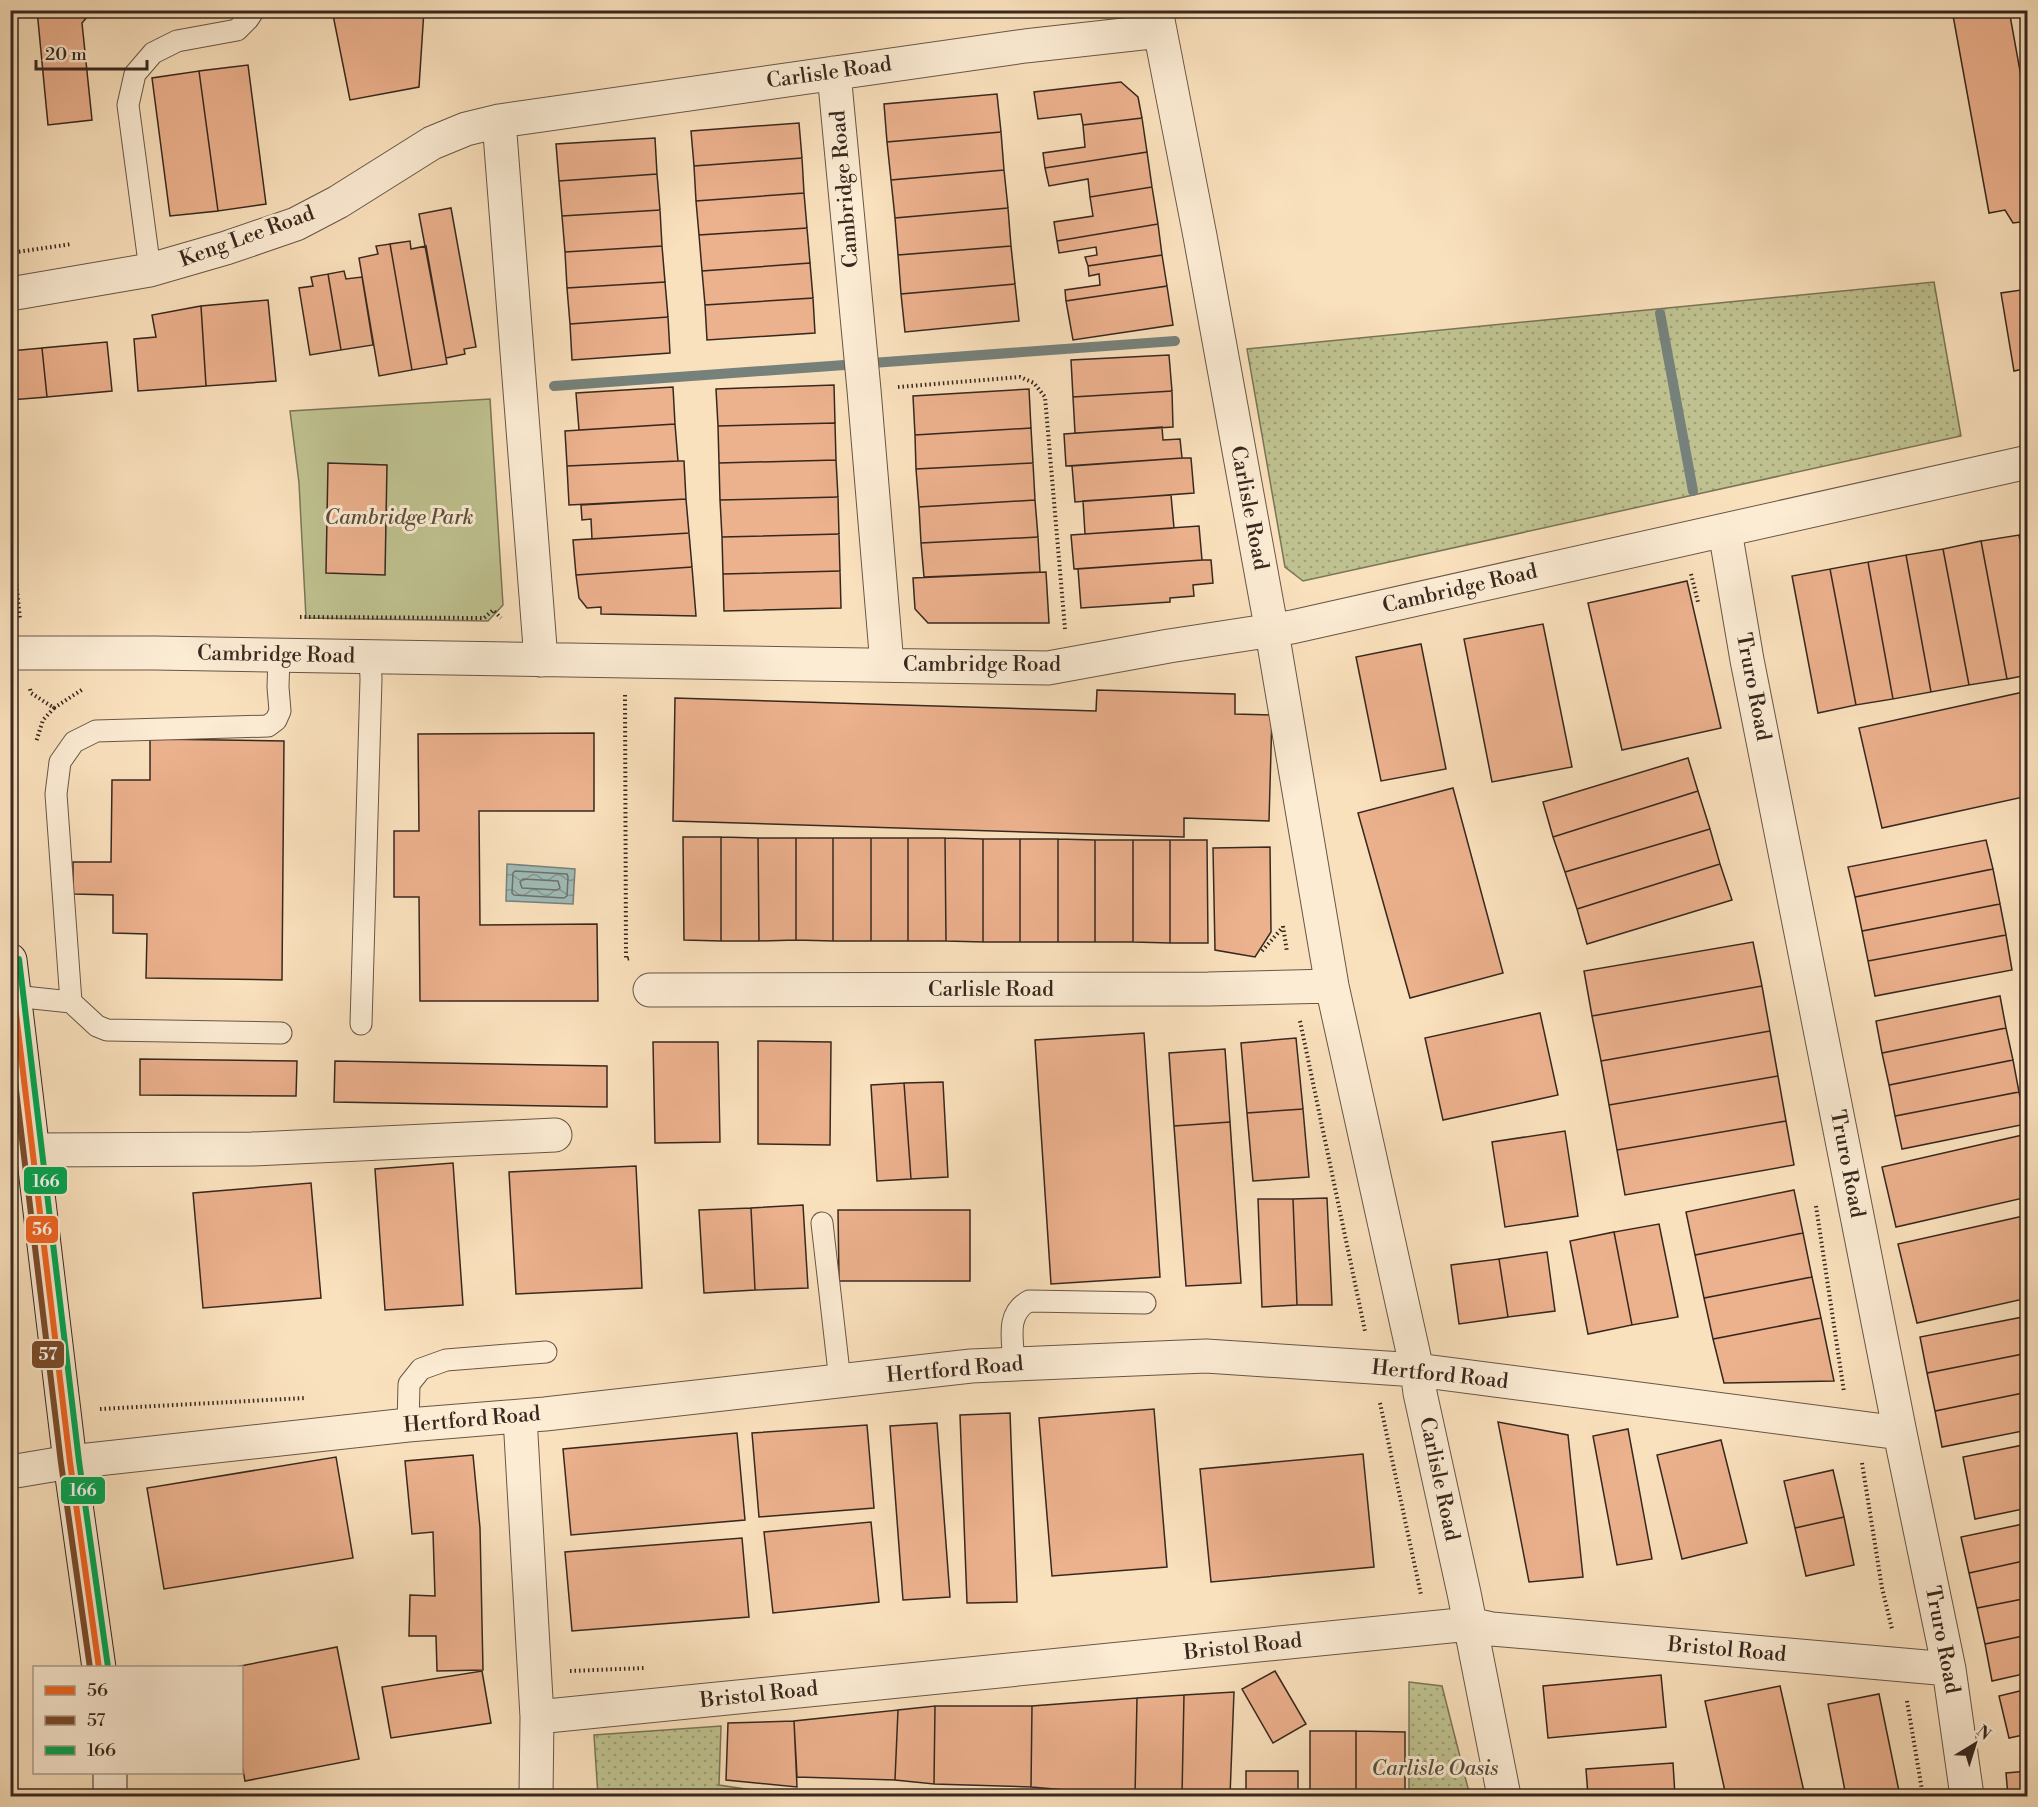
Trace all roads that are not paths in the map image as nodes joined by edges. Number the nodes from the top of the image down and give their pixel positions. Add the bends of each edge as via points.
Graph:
1 (254, 10) edge
2 (1158, 21) edge
3 (834, 73) junction
4 (499, 121) junction
5 (150, 270) junction
6 (10, 294) edge
7 (2028, 462) edge
8 (1725, 531) junction
9 (1272, 632) junction
10 (17, 653) edge
11 (279, 656) junction
12 (370, 657) junction
13 (541, 660) junction
14 (887, 665) junction
15 (10, 960) edge
16 (1332, 986) junction
17 (650, 990) dead end
18 (14, 996) junction
19 (71, 1002) junction
20 (361, 1024) dead end
21 (281, 1033) dead end
22 (555, 1135) dead end
23 (32, 1150) junction
24 (822, 1223) dead end
25 (1145, 1303) dead end
26 (546, 1352) dead end
27 (1014, 1364) junction
28 (1417, 1370) junction
29 (840, 1381) junction
30 (519, 1417) junction
31 (408, 1425) junction
32 (1900, 1433) junction
33 (70, 1462) junction
34 (10, 1472) edge
35 (1467, 1609) junction
36 (99, 1666) edge
37 (1949, 1670) junction
38 (537, 1717) junction
39 (110, 1774) edge
40 (110, 1797) edge
41 (537, 1797) edge
42 (1504, 1797) edge
43 (1967, 1797) edge

1 - 5 lane via 237,30 177,41 153,52 135,74 128,105
2 - 3 street, Carlisle Road via 1025,46
2 - 9 street, Carlisle Road
3 - 4 street, Carlisle Road
3 - 14 street, Cambridge Road
4 - 5 street, Keng Lee Road via 432,142 296,224
4 - 13 street
5 - 6 street, Keng Lee Road
7 - 8 street, Cambridge Road
8 - 9 street, Cambridge Road
8 - 32 street, Truro Road via 1749,671
9 - 14 street, Cambridge Road via 1048,668
9 - 16 street, Carlisle Road
10 - 11 street, Cambridge Road
11 - 12 street, Cambridge Road
11 - 19 lane via 280,711 268,726 96,731 74,742 60,762 56,794
12 - 13 street, Cambridge Road
12 - 20 lane
13 - 14 street, Cambridge Road
15 - 18 street
16 - 17 street, Carlisle Road
16 - 28 street, Carlisle Road
18 - 19 lane
18 - 23 street
19 - 21 lane via 107,1030
22 - 23 street via 252,1149
23 - 33 street
24 - 29 lane
25 - 27 lane via 1029,1301 1019,1306 1013,1317
26 - 31 lane via 446,1360 421,1369 410,1384
27 - 28 street, Hertford Road via 1206,1356
27 - 29 street, Hertford Road
28 - 32 street, Hertford Road
28 - 35 street, Carlisle Road
29 - 30 street, Hertford Road
30 - 31 street, Hertford Road
30 - 38 street
31 - 33 street, Hertford Road
32 - 37 street, Truro Road
33 - 34 street, Hertford Road
33 - 36 street
35 - 37 street, Bristol Road via 1492,1629
35 - 38 street, Bristol Road
35 - 42 street, Carlisle Road
37 - 43 street, Truro Road
38 - 41 street
39 - 40 street

